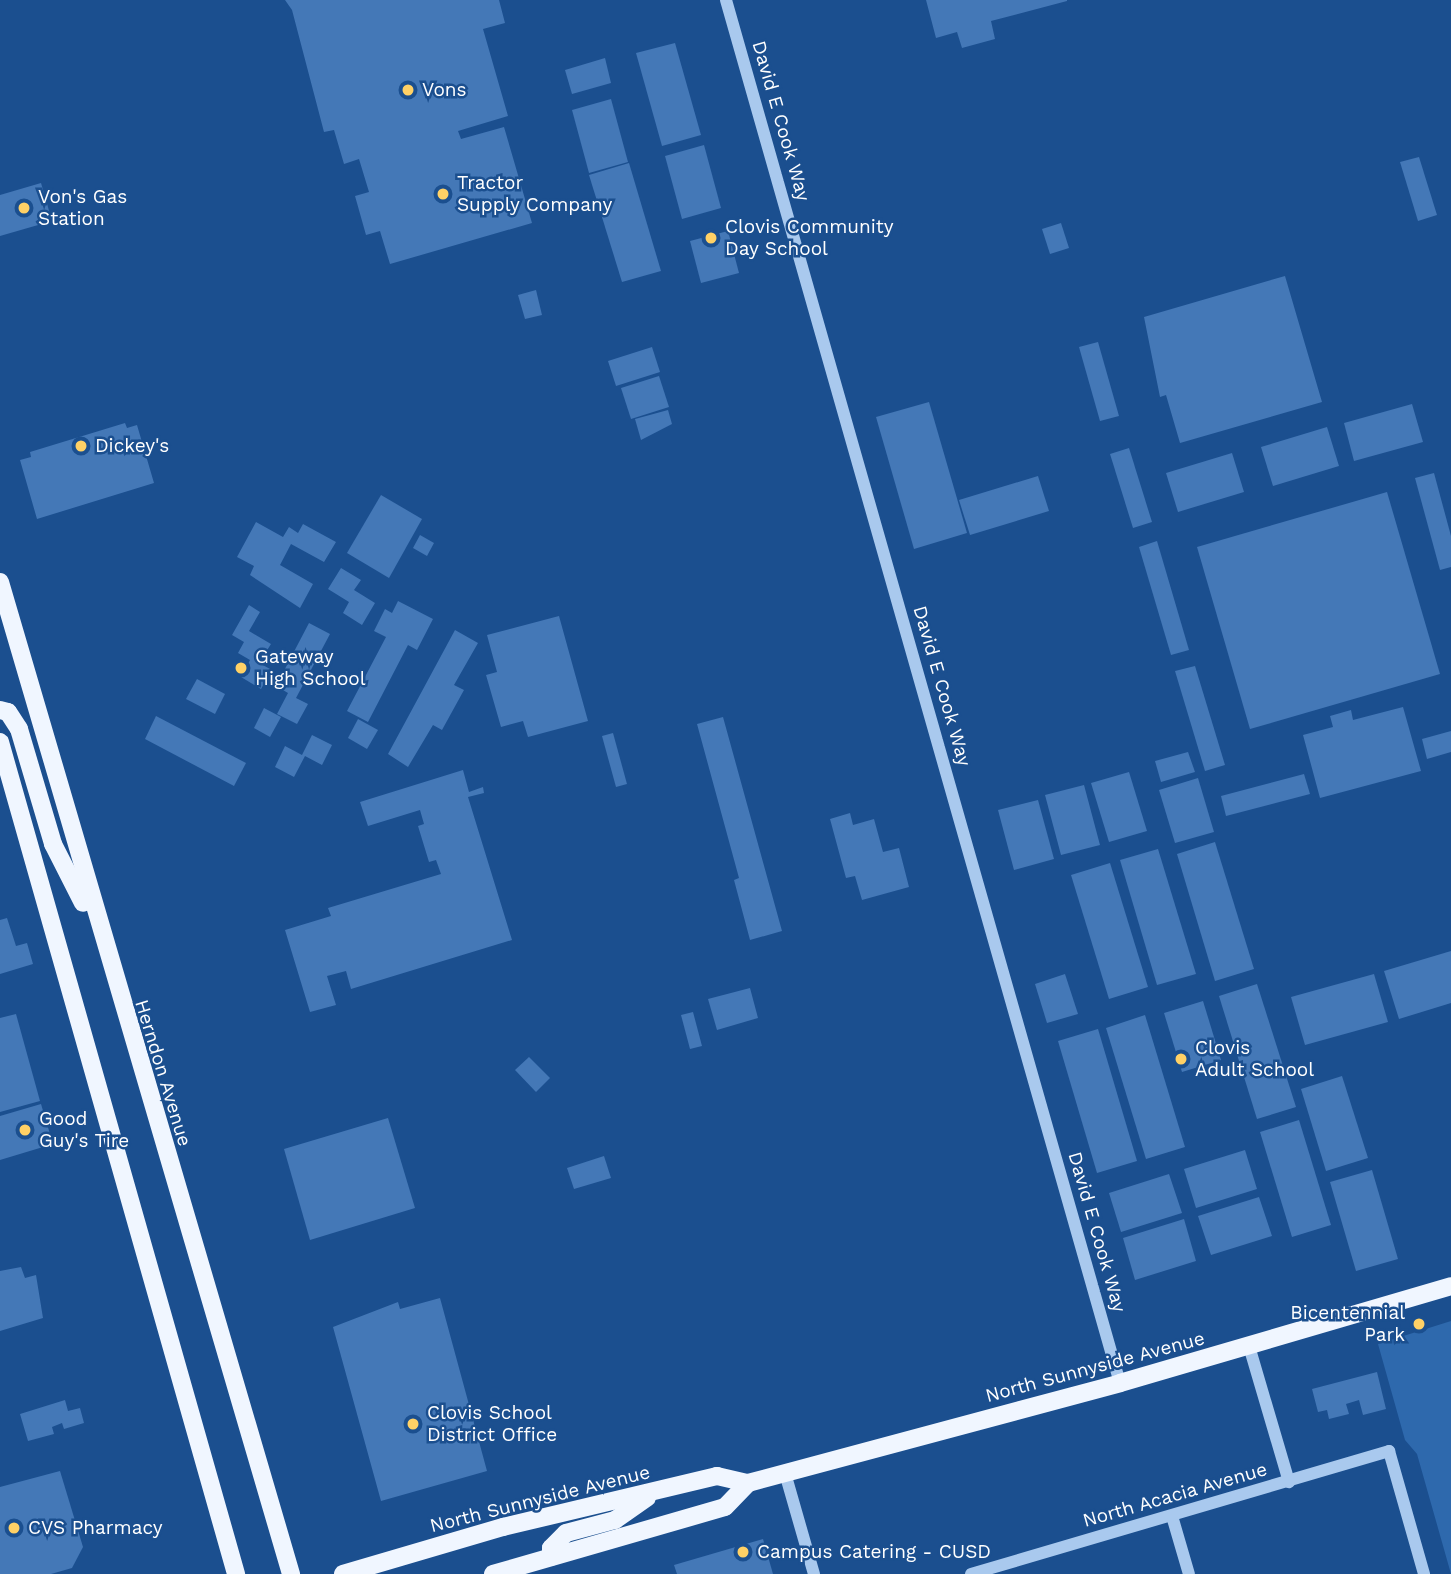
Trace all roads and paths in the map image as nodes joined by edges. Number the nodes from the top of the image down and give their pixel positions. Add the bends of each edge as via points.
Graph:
1 (726, 0) edge
2 (0, 582) edge
3 (0, 710) edge
4 (0, 742) edge
5 (100, 938) junction
6 (1451, 1286) edge
7 (1249, 1346) junction
8 (1120, 1383) junction
9 (786, 1473) junction
10 (1289, 1482) junction
11 (748, 1483) junction
12 (656, 1492) junction
13 (1172, 1516) junction
14 (551, 1557) junction
15 (236, 1574) edge
16 (291, 1574) edge
17 (343, 1574) edge
18 (493, 1574) edge
19 (814, 1574) edge
20 (971, 1574) edge
21 (1189, 1574) edge
22 (1424, 1574) edge

1 - 8 street, David E Cook Way
2 - 5 main road, Herndon Avenue
3 - 5 main road via 8,712 19,729 53,844
4 - 15 main road
5 - 16 main road, Herndon Avenue
6 - 7 main road, North Sunnyside Avenue
7 - 8 main road, North Sunnyside Avenue
7 - 10 street
8 - 9 main road, North Sunnyside Avenue
9 - 11 main road, North Sunnyside Avenue
9 - 19 street
10 - 13 street, North Acacia Avenue
10 - 22 street, North Acacia Avenue via 1389,1451
11 - 12 main road, North Sunnyside Avenue via 717,1476
11 - 14 main road via 725,1507
12 - 14 main road via 615,1520 566,1533 551,1548
12 - 17 main road, North Sunnyside Avenue via 503,1527
13 - 20 street, North Acacia Avenue
13 - 21 street
14 - 18 main road

